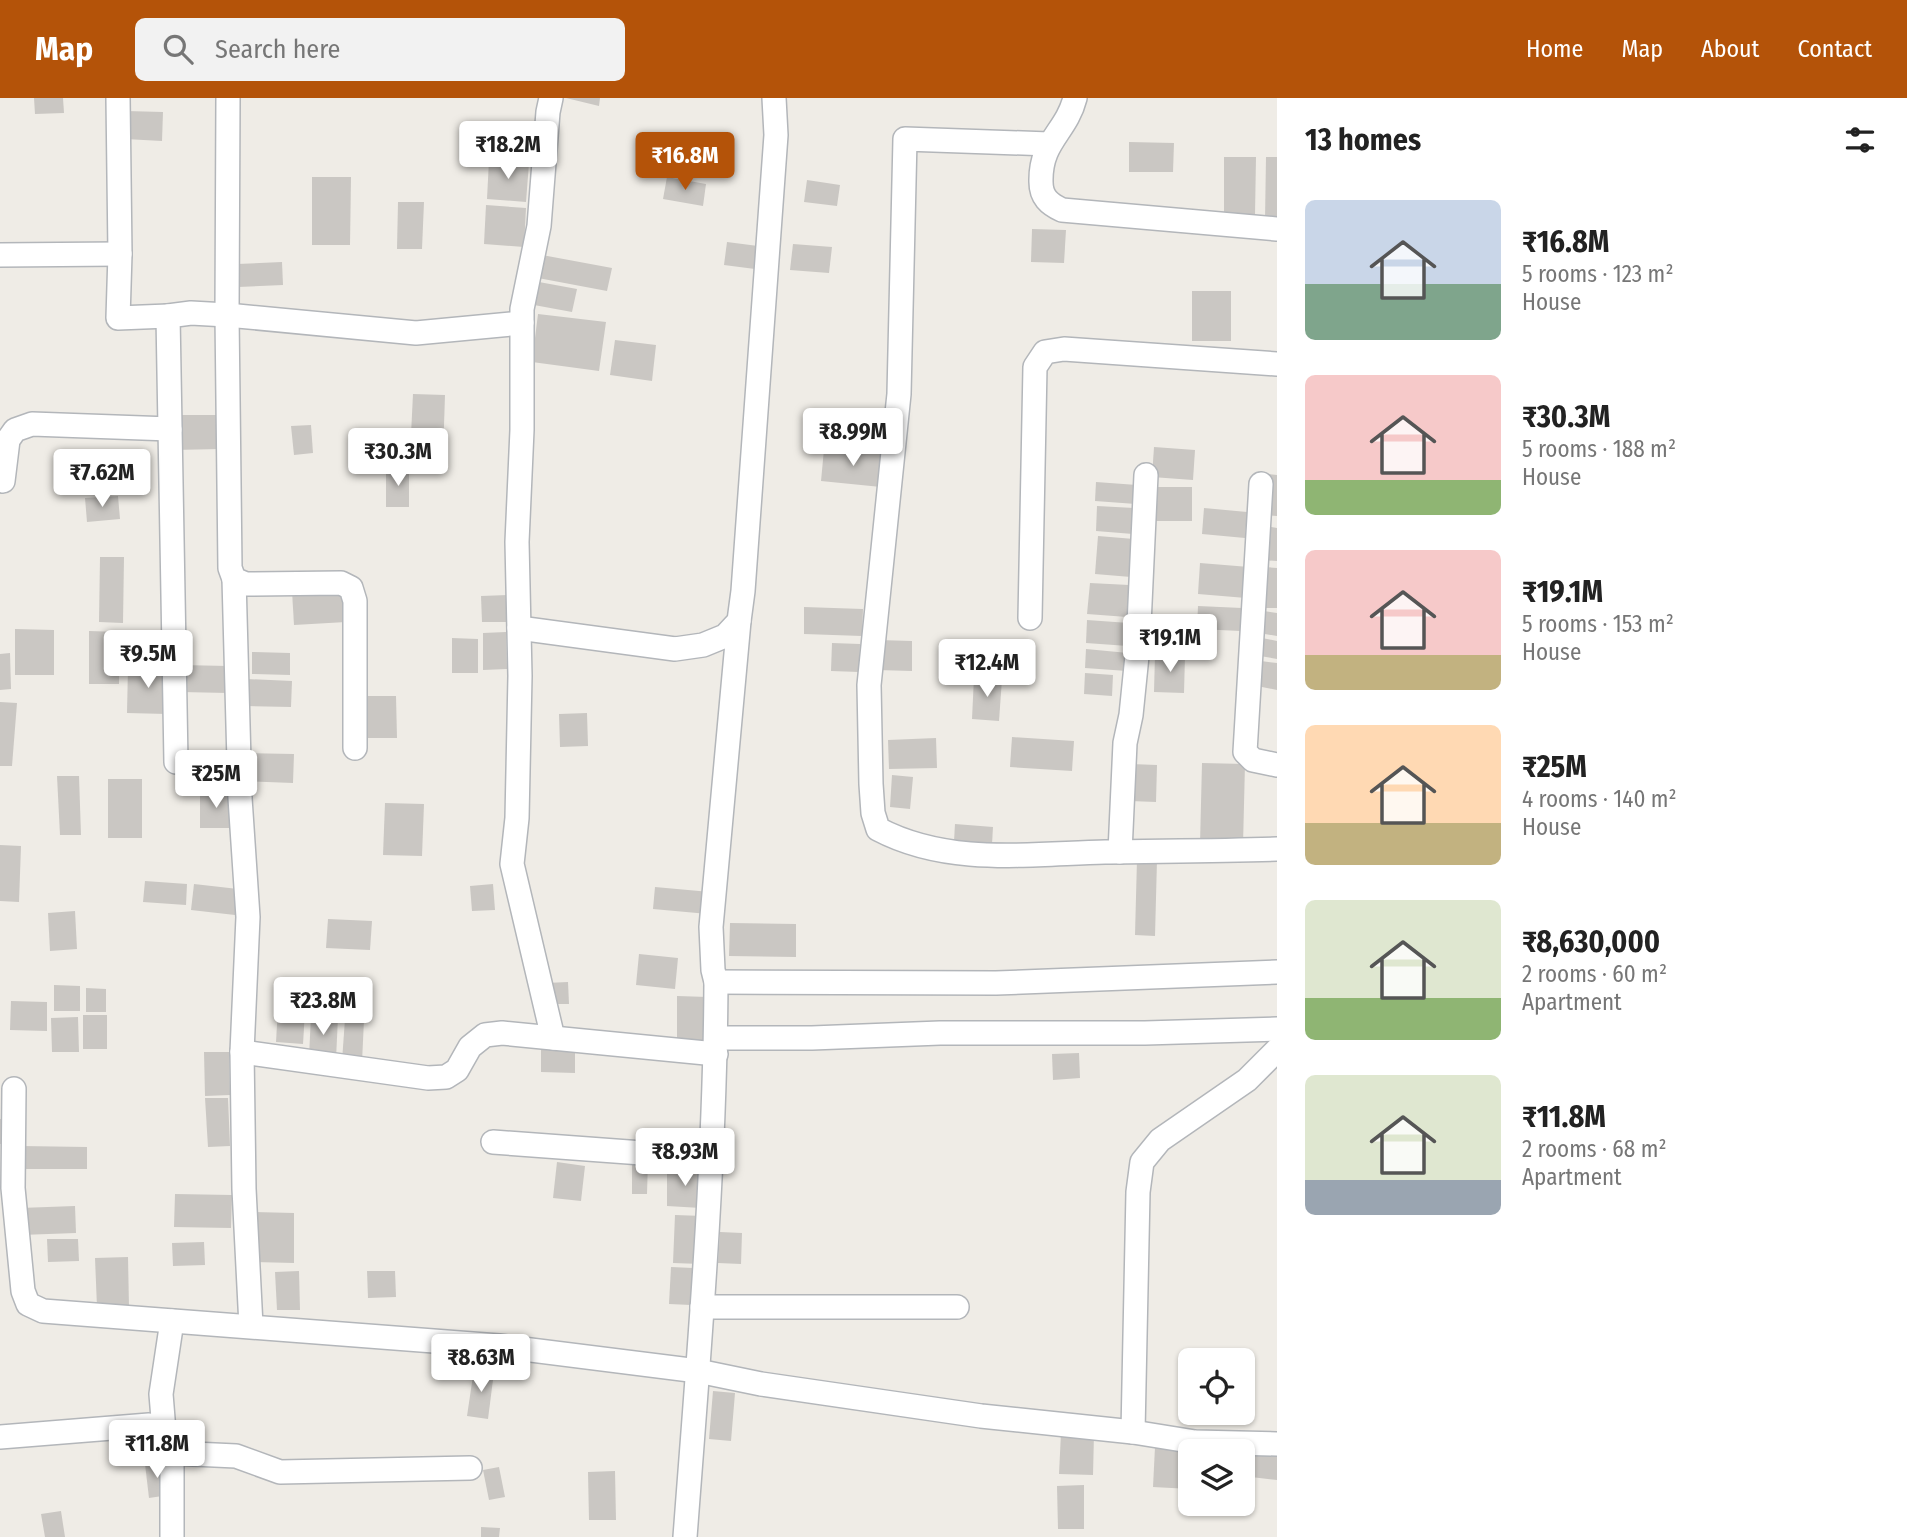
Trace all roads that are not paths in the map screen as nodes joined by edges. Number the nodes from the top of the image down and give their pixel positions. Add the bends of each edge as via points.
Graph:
1 (118, 98) edge
2 (228, 98) edge
3 (551, 98) edge
4 (774, 98) edge
5 (1075, 98) edge
6 (1049, 144) junction
7 (1277, 229) edge
8 (120, 254) junction
9 (0, 255) edge
10 (227, 315) junction
11 (169, 316) junction
12 (522, 323) junction
13 (1277, 364) edge
14 (170, 429) junction
15 (1146, 475) dead end
16 (4, 481) dead end
17 (1261, 484) dead end
18 (234, 579) junction
19 (1030, 618) dead end
20 (739, 621) junction
21 (519, 628) junction
22 (355, 748) dead end
23 (176, 762) dead end
24 (1277, 765) edge
25 (1277, 849) edge
26 (1120, 852) junction
27 (1277, 972) edge
28 (716, 982) junction
29 (1277, 1029) edge
30 (553, 1038) junction
31 (716, 1046) junction
32 (1277, 1050) edge
33 (242, 1052) junction
34 (14, 1088) dead end
35 (493, 1142) dead end
36 (710, 1158) junction
37 (702, 1307) junction
38 (957, 1307) dead end
39 (172, 1321) junction
40 (251, 1326) junction
41 (698, 1371) junction
42 (164, 1432) junction
43 (1133, 1432) junction
44 (0, 1437) edge
45 (1277, 1444) edge
46 (172, 1453) junction
47 (470, 1468) dead end
48 (172, 1537) edge
49 (685, 1537) edge

1 - 8 street
2 - 10 street
3 - 12 street via 539,226
4 - 20 street via 775,149
5 - 6 street
6 - 7 street via 1040,163 1041,192 1049,204 1062,210
6 - 26 street via 905,139 898,394 869,685 873,813 878,828 912,845 945,852
8 - 9 street
8 - 11 street via 118,318
10 - 11 street
10 - 12 street via 416,333
10 - 18 street via 230,568
11 - 14 street
12 - 21 street
13 - 19 street via 1063,349 1045,352 1035,367
14 - 16 street via 32,424 15,430 8,440
14 - 23 street
15 - 26 street via 1138,646 1125,743
17 - 24 street via 1245,752 1253,760
18 - 22 street via 247,584 341,583 351,587 355,601
18 - 33 street via 248,917
20 - 21 street via 726,636 675,649
20 - 28 street via 711,927
21 - 30 street via 517,818 512,864
25 - 26 street
27 - 28 street via 996,983
28 - 31 street
29 - 31 street via 940,1033
30 - 31 street
30 - 33 street via 485,1035 470,1047 457,1070 446,1077 428,1078
31 - 36 street
32 - 43 street via 1247,1080 1160,1140 1142,1162
33 - 40 street
34 - 39 street via 14,1215 23,1292 29,1304 43,1311
35 - 36 street
36 - 37 street
37 - 38 street
37 - 41 street
39 - 40 street
39 - 42 street via 161,1394
40 - 41 street via 499,1346
41 - 43 street via 981,1416
41 - 49 street
42 - 44 street via 149,1425
42 - 46 street
43 - 45 street via 1195,1442
46 - 47 street via 236,1456 280,1472
46 - 48 street

